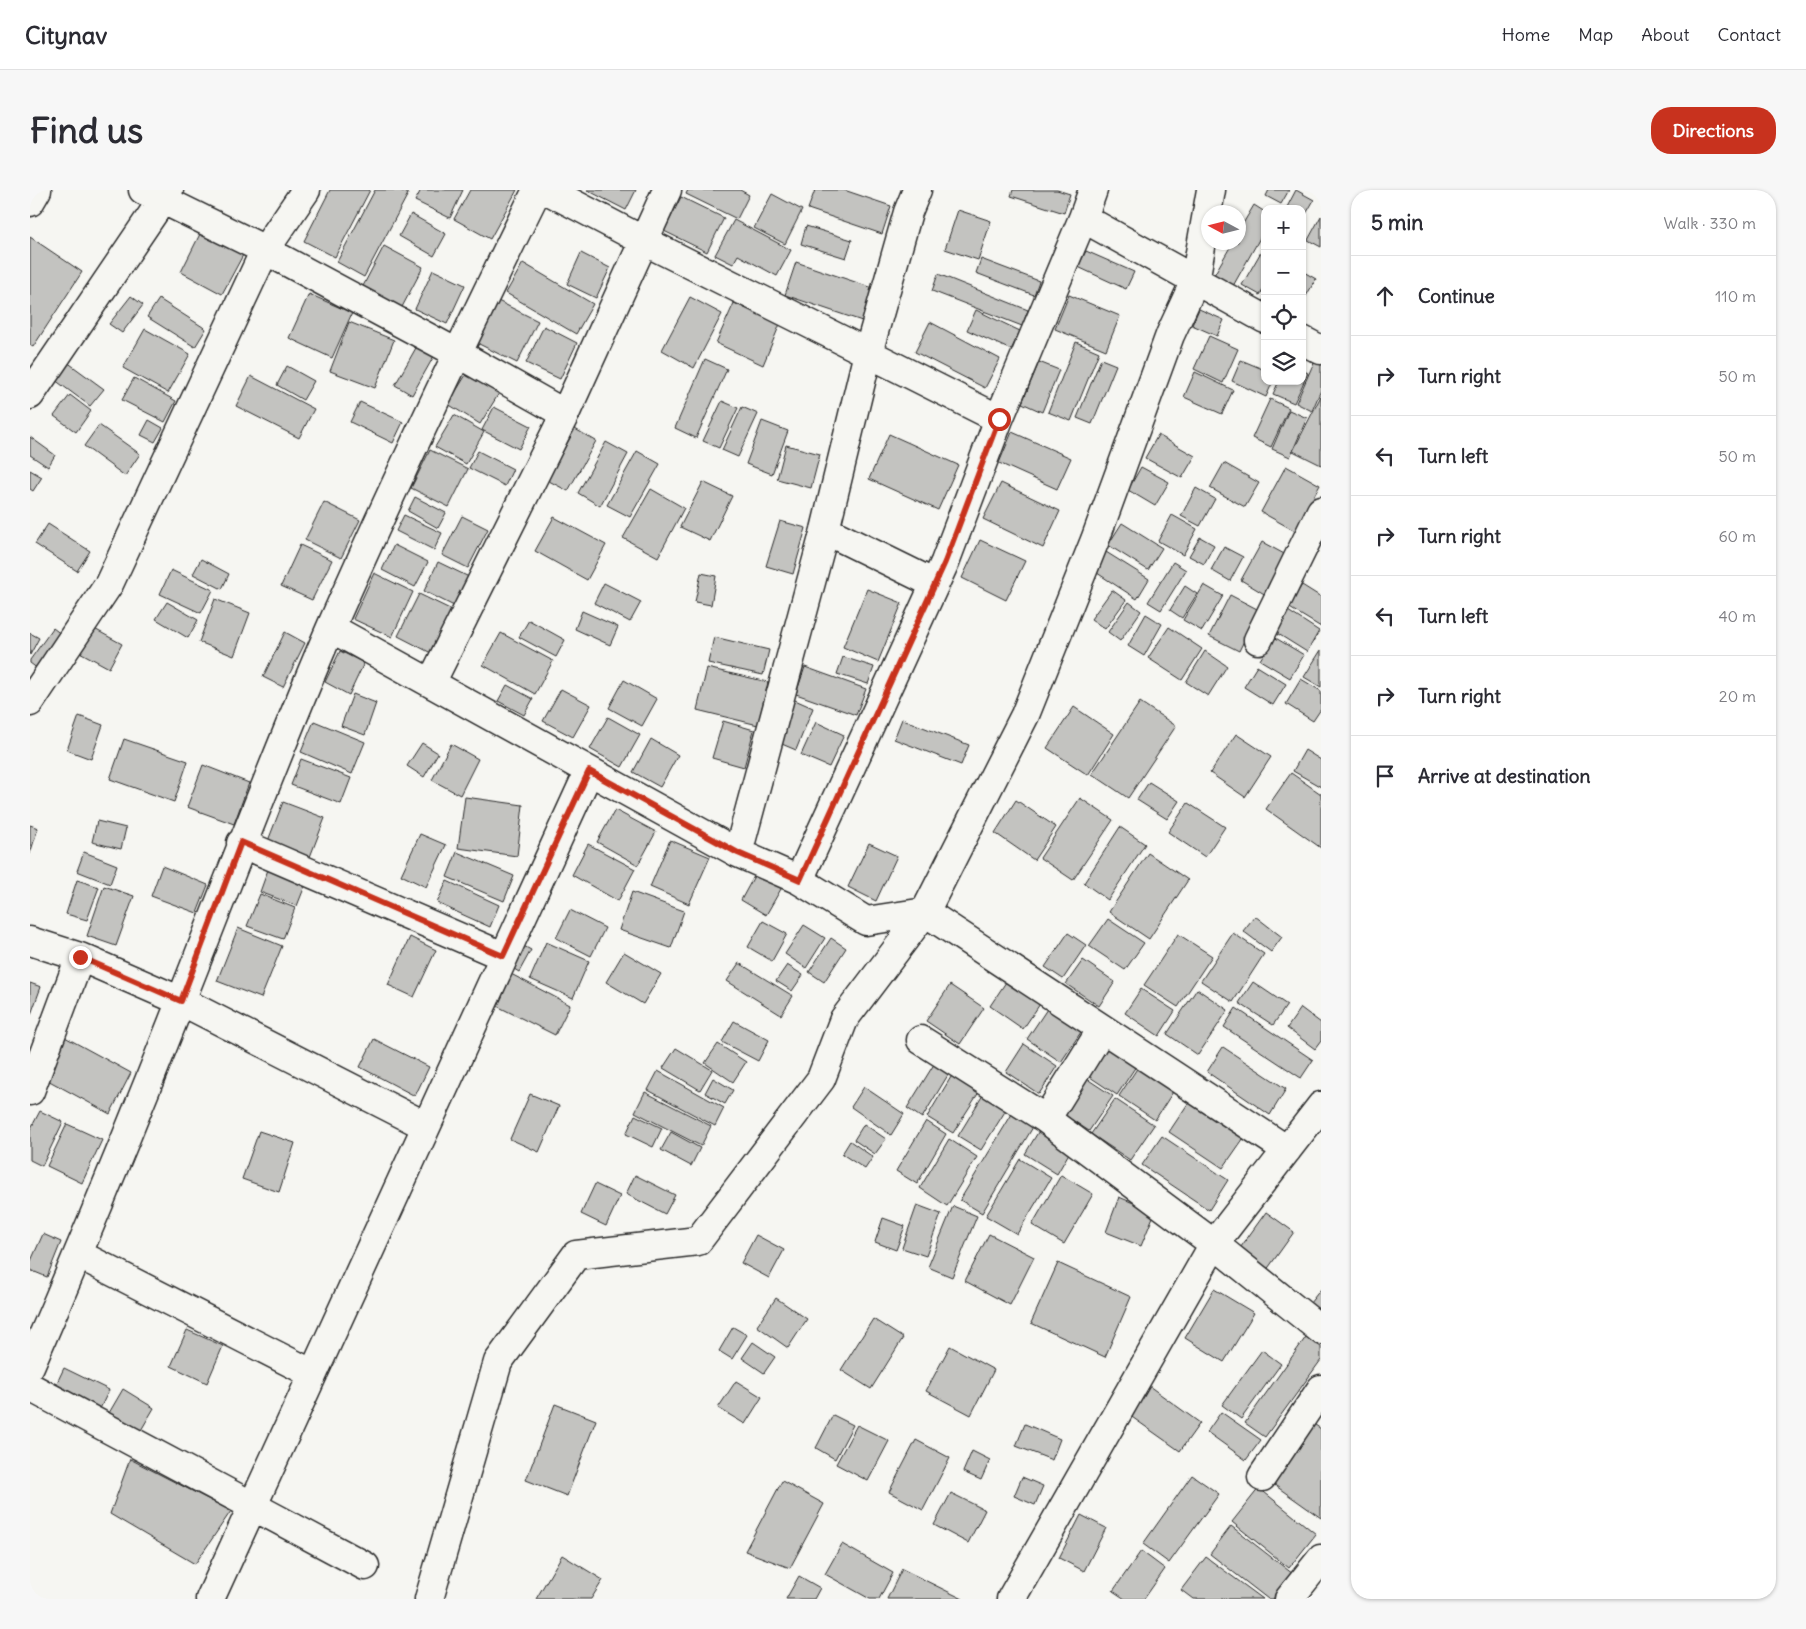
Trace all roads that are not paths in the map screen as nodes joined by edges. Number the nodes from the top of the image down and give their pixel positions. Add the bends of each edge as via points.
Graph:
1 (37, 190) edge
2 (306, 190) edge
3 (537, 190) edge
4 (547, 190) edge
5 (667, 190) edge
6 (917, 190) edge
7 (1093, 190) edge
8 (1211, 190) edge
9 (158, 193) edge
10 (30, 202) edge
11 (1083, 218) junction
12 (644, 241) junction
13 (265, 250) junction
14 (1190, 277) junction
15 (1261, 317) edge
16 (1306, 342) edge
17 (1321, 350) edge
18 (457, 353) junction
19 (868, 353) junction
20 (30, 395) edge
21 (565, 414) junction
22 (999, 419) junction
23 (1321, 511) edge
24 (825, 530) junction
25 (935, 584) junction
26 (331, 628) junction
27 (1258, 640) dead end
28 (431, 683) junction
29 (30, 702) edge
30 (589, 771) junction
31 (241, 842) junction
32 (738, 853) junction
33 (800, 880) junction
34 (925, 912) junction
35 (30, 941) edge
36 (503, 956) junction
37 (80, 957) junction
38 (181, 1001) junction
39 (1102, 1028) junction
40 (921, 1040) dead end
41 (30, 1090) edge
42 (1321, 1106) edge
43 (1046, 1118) junction
44 (426, 1126) junction
45 (1287, 1150) junction
46 (1214, 1244) junction
47 (78, 1254) junction
48 (1321, 1330) edge
49 (30, 1366) edge
50 (313, 1374) junction
51 (30, 1387) edge
52 (1321, 1389) edge
53 (1262, 1476) dead end
54 (252, 1507) junction
55 (1321, 1559) edge
56 (365, 1566) dead end
57 (210, 1599) edge
58 (429, 1599) edge
59 (1011, 1599) edge
60 (1289, 1599) edge

1 - 10 street
2 - 13 street
3 - 18 street
4 - 12 street
5 - 12 street
6 - 19 street
7 - 11 street
8 - 14 street
9 - 13 street
9 - 20 street
11 - 14 street
11 - 22 street
12 - 19 street
12 - 21 street
13 - 18 street
13 - 29 street via 109,584
14 - 15 street
14 - 34 street via 1095,540 1025,714
16 - 17 street
18 - 21 street
18 - 26 street
19 - 22 street
19 - 24 street
21 - 28 street
22 - 25 street
23 - 27 street
24 - 25 street
24 - 32 street
25 - 33 street
26 - 28 street
26 - 31 street
28 - 30 street
30 - 32 street
30 - 36 street
31 - 36 street
31 - 38 street
32 - 33 street
33 - 34 street via 866,921
34 - 39 street
34 - 58 street via 844,1019 821,1079 698,1241 576,1255 498,1362
35 - 37 street
36 - 44 street
37 - 38 street
37 - 41 street
38 - 44 street
38 - 47 street
39 - 43 street
39 - 45 street
40 - 43 street
42 - 45 street
43 - 46 street
44 - 50 street
45 - 46 street
46 - 48 street
46 - 59 street
47 - 49 street
47 - 50 street
50 - 54 street
51 - 54 street
52 - 53 street
54 - 56 street
54 - 57 street
55 - 60 street

